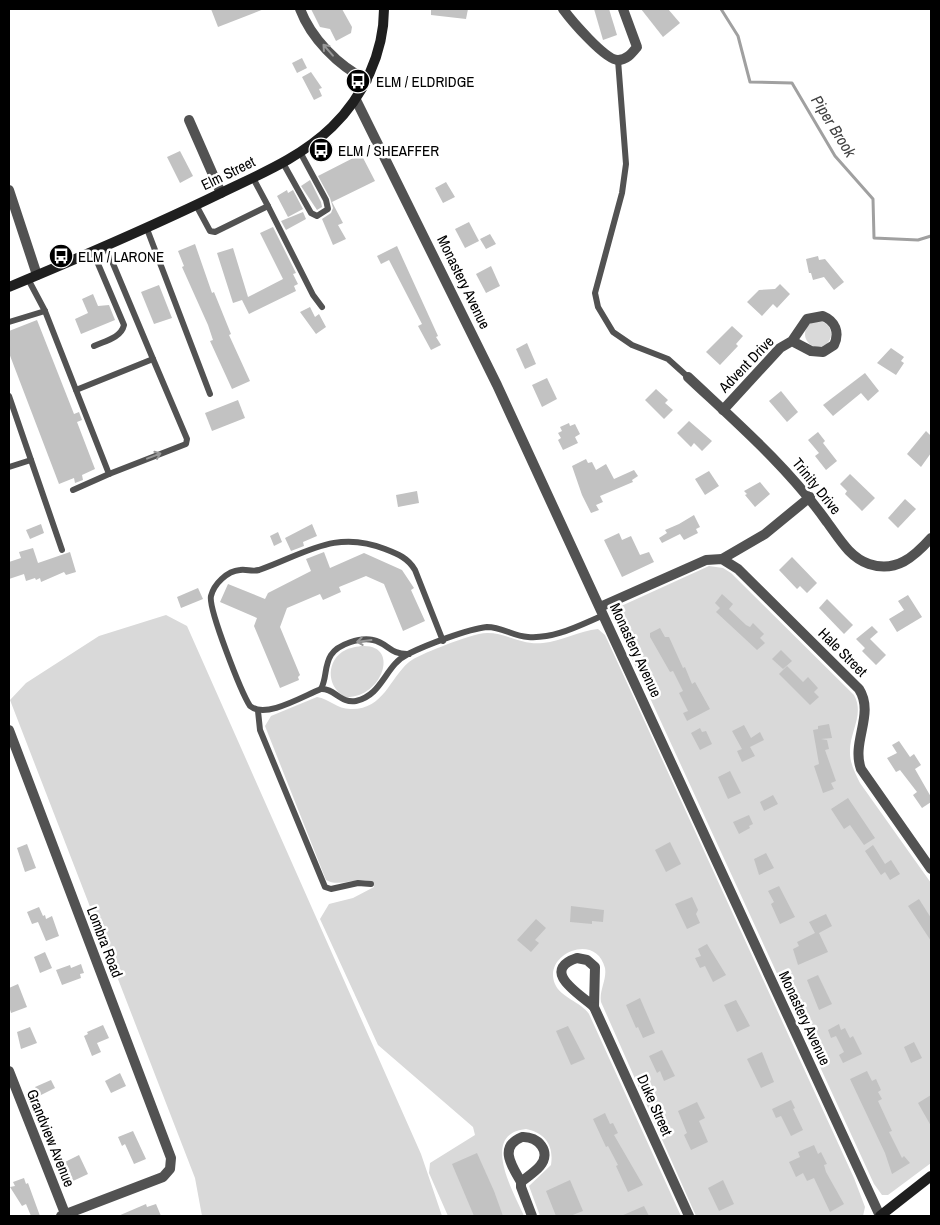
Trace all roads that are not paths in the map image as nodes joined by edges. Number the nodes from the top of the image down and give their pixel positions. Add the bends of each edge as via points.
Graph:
1 (300, 9) edge
2 (384, 9) edge
3 (563, 9) edge
4 (623, 9) edge
5 (618, 60) junction
6 (367, 80) junction
7 (356, 100) junction
8 (189, 120) dead end
9 (300, 152) junction
10 (283, 163) junction
11 (254, 178) junction
12 (221, 193) junction
13 (9, 194) edge
14 (196, 205) junction
15 (268, 206) junction
16 (146, 229) junction
17 (106, 247) junction
18 (93, 252) junction
19 (32, 277) junction
20 (9, 287) edge
21 (322, 307) dead end
22 (46, 311) junction
23 (9, 322) edge
24 (792, 341) junction
25 (94, 346) dead end
26 (153, 359) junction
27 (688, 377) joint
28 (76, 390) junction
29 (210, 394) dead end
30 (9, 396) edge
31 (723, 410) junction
32 (31, 460) junction
33 (9, 467) edge
34 (109, 474) junction
35 (73, 490) dead end
36 (810, 497) junction
37 (931, 538) edge
38 (62, 550) dead end
39 (722, 559) junction
40 (602, 611) junction
41 (443, 641) junction
42 (409, 654) junction
43 (321, 689) junction
44 (258, 711) junction
45 (9, 730) edge
46 (931, 869) edge
47 (371, 884) dead end
48 (594, 1007) junction
49 (9, 1072) edge
50 (931, 1176) edge
51 (521, 1182) dead end
52 (64, 1216) edge
53 (532, 1216) edge
54 (689, 1216) edge
55 (880, 1216) edge

6 -> 1 street via 336,60 306,24
2 - 6 main road, Elm Street via 378,48
3 - 5 street via 605,55
4 - 5 street via 637,47 630,56
5 - 27 lane via 626,164 622,193 595,293 598,307 612,332 668,359
6 - 7 main road, Elm Street
7 - 9 main road, Elm Street via 331,128
7 - 40 street, Monastery Avenue via 484,355
8 - 12 street
9 - 10 main road, Elm Street
9 - 10 lane via 326,200 326,211 317,216 311,213
10 - 11 main road, Elm Street
11 - 12 main road, Elm Street
11 - 15 lane
12 - 14 main road, Elm Street
13 - 19 street
14 - 15 lane via 212,232
14 - 16 main road, Elm Street
15 - 21 lane
16 - 17 main road, Elm Street
16 - 29 lane
17 - 18 main road, Elm Street
17 - 26 lane
18 - 19 main road, Elm Street
18 - 25 lane via 124,325 117,336
19 - 20 main road, Elm Street
19 - 22 lane
22 - 23 lane
22 - 28 lane
24 - 24 street, Advent Drive via 810,351 823,352 834,345 836,329 826,317 815,315 804,321
24 - 31 street, Advent Drive via 780,348
26 - 28 lane
34 -> 26 lane via 186,444 187,439
27 - 31 street, Trinity Drive
28 - 34 lane
30 - 32 lane
31 - 36 street, Trinity Drive
32 - 33 lane
32 - 38 lane
34 - 35 lane
36 - 37 street, Trinity Drive via 853,555 868,563 900,564 912,558
36 - 39 street via 765,534
39 - 40 street via 698,563
39 - 46 street, Hale Street via 738,570 859,689 866,706 857,754 861,769
40 - 41 lane via 550,636 527,637 504,629 486,628
40 - 55 street, Monastery Avenue
41 - 42 lane
41 - 44 lane via 413,566 398,554 370,543 351,540 321,545 259,570 236,571 217,583 210,600 246,700
42 - 43 lane via 396,662 378,688 364,698 348,701 330,690
42 -> 43 lane via 399,654 370,639 342,646 330,657
43 - 44 lane via 270,710
44 - 47 lane via 260,730 325,887
45 - 52 street, Lombra Road via 168,1148 171,1165 163,1177
48 - 48 street, Duke Street via 594,968 582,958 572,960 562,973 565,984
48 - 54 street, Duke Street
49 - 52 street, Grandview Avenue
50 - 55 main road
51 - 53 street

